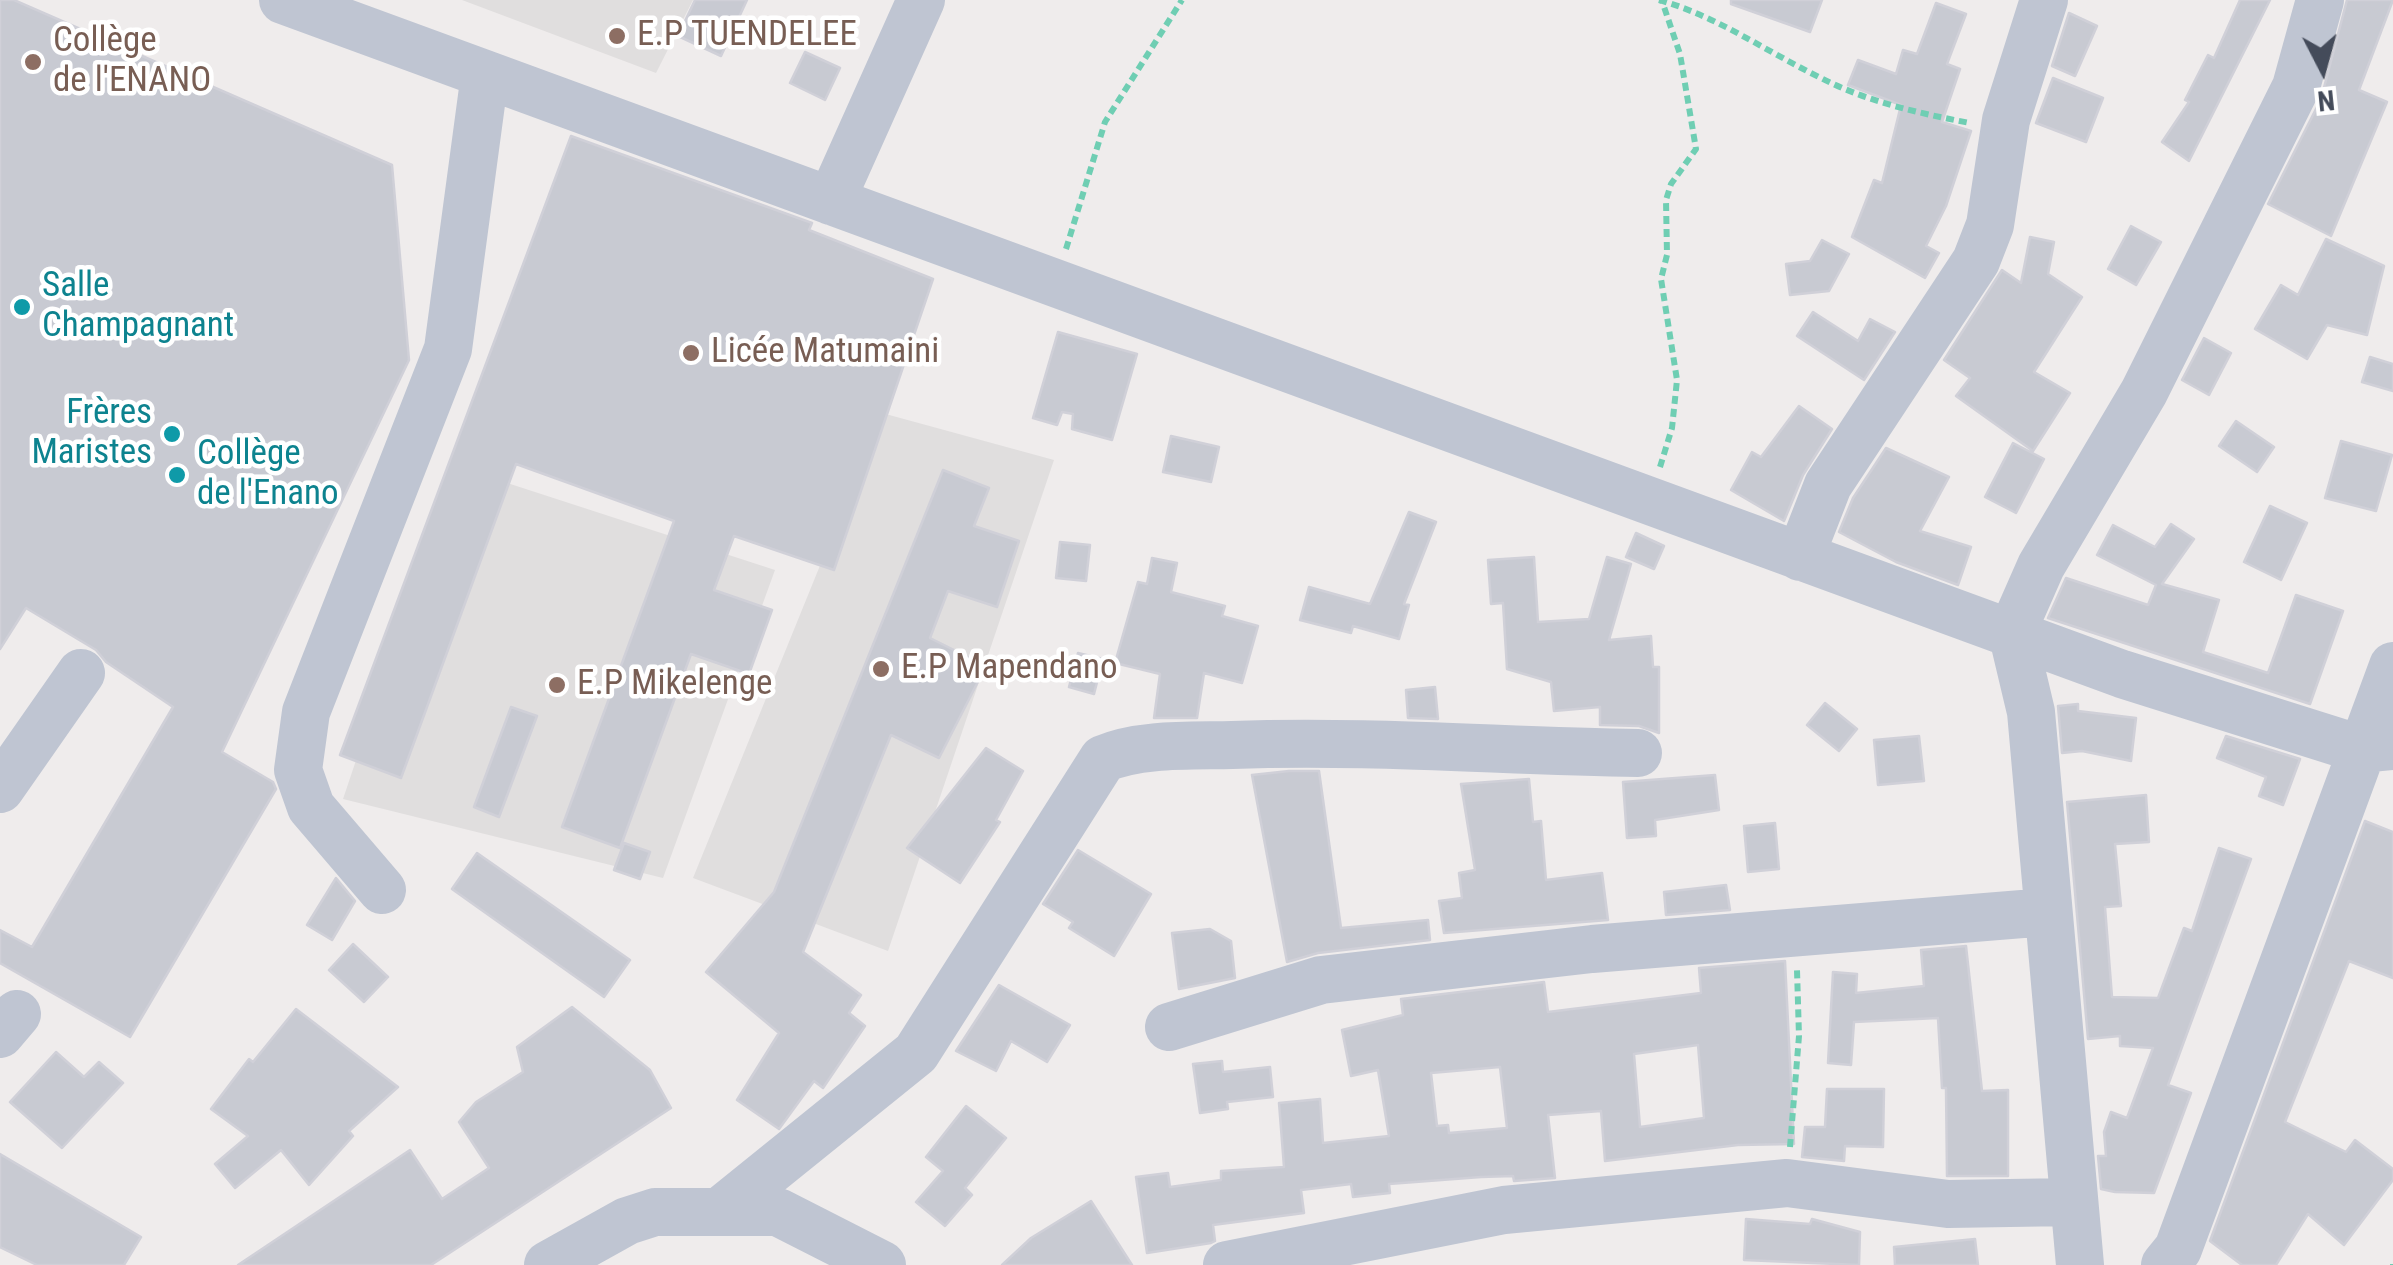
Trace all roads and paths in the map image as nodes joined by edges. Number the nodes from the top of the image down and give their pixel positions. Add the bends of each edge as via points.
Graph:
1 (921, 0) edge
2 (1182, 0) edge
3 (1660, 0) edge
4 (2044, 0) edge
5 (2320, 0) edge
6 (290, 1) edge
7 (484, 74) junction
8 (2006, 120) junction
9 (831, 202) junction
10 (1056, 284) junction
11 (1649, 502) junction
12 (1800, 557) junction
13 (2012, 632) junction
14 (2393, 666) edge
15 (81, 673) dead end
16 (2376, 748) edge
17 (1638, 753) dead end
18 (0, 789) edge
19 (382, 890) dead end
20 (2047, 912) junction
21 (1795, 931) junction
22 (1169, 1027) dead end
23 (1787, 1184) junction
24 (2071, 1202) junction
25 (718, 1212) junction
26 (2174, 1260) edge
27 (548, 1265) edge
28 (882, 1265) edge
29 (1227, 1265) edge
30 (2080, 1265) edge

1 - 9 street
2 - 10 path via 1105,122
3 - 8 path via 1707,14 1822,80 1898,109 1983,125
3 - 11 path via 1680,54 1696,149 1666,200 1667,255 1660,279 1677,380 1672,428
4 - 8 street
5 - 13 street via 2287,104 2144,392 2041,566
6 - 7 street
7 - 9 street
7 - 19 street via 448,349 306,712 298,770 311,807
8 - 12 street via 1990,225 1976,260 1828,485
9 - 10 street
10 - 11 street
11 - 12 street
12 - 13 street
13 - 16 street via 2122,674
13 - 20 street via 2031,712
14 - 16 street
15 - 18 street
16 - 26 street
17 - 25 street via 1343,741 1206,745 1104,759 916,1053
20 - 21 street
20 - 24 street
21 - 22 street via 1321,980
21 - 23 path via 1799,1036
23 - 24 street via 1948,1204
23 - 29 street via 1504,1210
24 - 30 street
25 - 27 street via 655,1212
25 - 28 street via 778,1212

